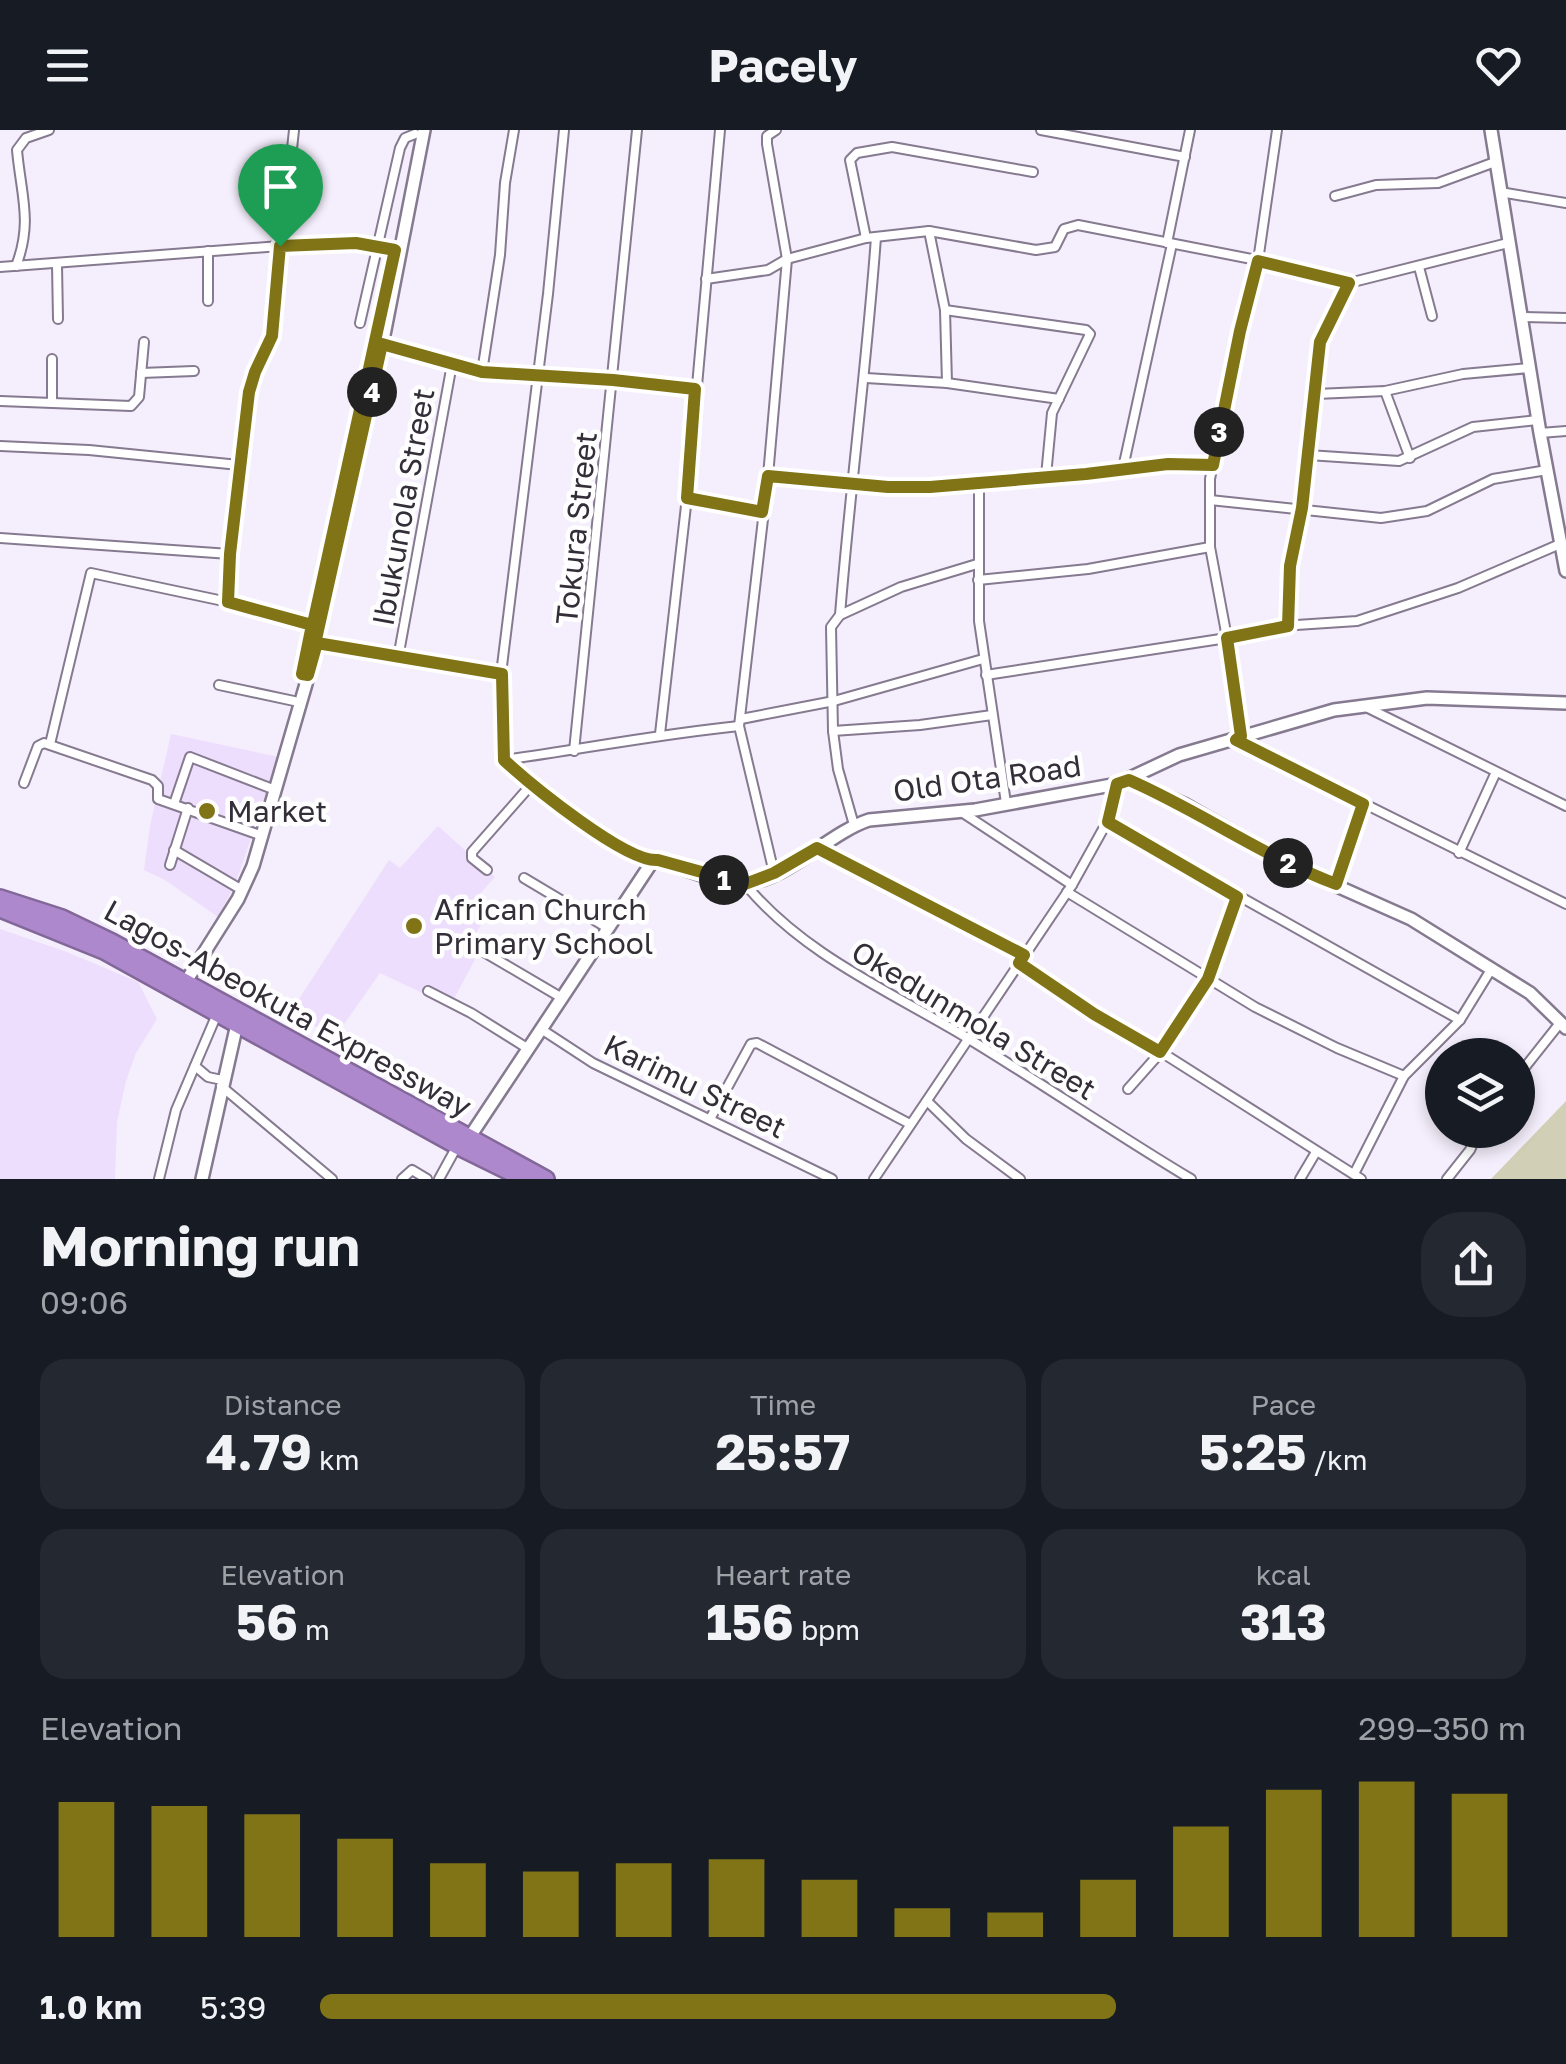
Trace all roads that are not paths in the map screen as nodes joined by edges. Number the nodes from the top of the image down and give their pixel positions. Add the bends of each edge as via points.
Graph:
1 (49, 130) edge
2 (294, 130) edge
3 (514, 130) edge
4 (564, 130) edge
5 (637, 130) edge
6 (720, 130) edge
7 (776, 130) edge
8 (1041, 130) edge
9 (1190, 130) edge
10 (1277, 130) edge
11 (1492, 130) edge
12 (418, 131) edge
13 (1186, 157) junction
14 (1496, 162) junction
15 (1033, 172) dead end
16 (1500, 192) junction
17 (1334, 196) dead end
18 (1566, 203) edge
19 (929, 230) junction
20 (876, 237) junction
21 (866, 238) junction
22 (1170, 243) junction
23 (1508, 243) junction
24 (376, 245) junction
25 (280, 246) junction
26 (395, 250) junction
27 (208, 251) junction
28 (787, 259) junction
29 (1258, 261) junction
30 (57, 265) junction
31 (16, 266) junction
32 (1419, 267) junction
33 (0, 268) edge
34 (706, 278) junction
35 (1349, 283) junction
36 (366, 292) junction
37 (384, 296) junction
38 (208, 302) dead end
39 (945, 310) junction
40 (1432, 316) dead end
41 (1522, 317) junction
42 (1566, 318) edge
43 (58, 319) dead end
44 (360, 323) dead end
45 (144, 342) dead end
46 (382, 344) junction
47 (52, 359) dead end
48 (452, 364) junction
49 (1530, 368) junction
50 (194, 371) dead end
51 (482, 372) junction
52 (141, 373) junction
53 (536, 376) junction
54 (866, 378) junction
55 (613, 380) junction
56 (947, 383) junction
57 (695, 389) junction
58 (1385, 391) junction
59 (1316, 394) junction
60 (1059, 399) junction
61 (0, 402) edge
62 (52, 402) junction
63 (1538, 426) junction
64 (1566, 430) edge
65 (0, 446) edge
66 (1308, 454) junction
67 (1410, 458) junction
68 (239, 465) junction
69 (1213, 465) junction
70 (1123, 468) junction
71 (1547, 470) junction
72 (768, 476) junction
73 (1046, 476) junction
74 (979, 481) junction
75 (852, 484) junction
76 (687, 498) junction
77 (1210, 500) junction
78 (1302, 508) junction
79 (762, 512) junction
80 (1561, 517) edge
81 (0, 538) edge
82 (1560, 544) junction
83 (1210, 548) junction
84 (230, 554) junction
85 (977, 564) junction
86 (1566, 571) edge
87 (978, 580) junction
88 (228, 602) junction
89 (840, 615) junction
90 (312, 625) junction
91 (1288, 626) junction
92 (1227, 638) junction
93 (317, 643) junction
94 (398, 658) junction
95 (984, 659) junction
96 (305, 674) junction
97 (502, 674) junction
98 (986, 675) junction
99 (218, 685) dead end
100 (294, 700) junction
101 (834, 701) junction
102 (1566, 703) edge
103 (1364, 706) junction
104 (992, 715) junction
105 (740, 722) junction
106 (833, 730) junction
107 (660, 734) junction
108 (1238, 738) junction
109 (50, 744) junction
110 (574, 750) junction
111 (504, 760) junction
112 (1496, 772) junction
113 (24, 782) dead end
114 (1123, 782) junction
115 (531, 785) junction
116 (270, 788) junction
117 (1006, 803) junction
118 (174, 804) junction
119 (1363, 804) junction
120 (1566, 806) edge
121 (188, 808) junction
122 (960, 811) junction
123 (1108, 822) junction
124 (854, 825) junction
125 (257, 834) junction
126 (817, 848) junction
127 (174, 850) junction
128 (1459, 853) junction
129 (651, 861) junction
130 (170, 864) dead end
131 (487, 870) dead end
132 (774, 873) junction
133 (524, 878) dead end
134 (745, 884) junction
135 (1336, 884) junction
136 (237, 887) junction
137 (1069, 888) junction
138 (1237, 897) junction
139 (0, 898) edge
140 (1566, 904) edge
141 (0, 909) edge
142 (606, 928) junction
143 (484, 952) dead end
144 (1022, 959) junction
145 (1492, 968) junction
146 (1208, 979) junction
147 (182, 981) junction
148 (428, 991) dead end
149 (562, 998) junction
150 (217, 1014) junction
151 (1460, 1020) junction
152 (237, 1024) junction
153 (1563, 1026) edge
154 (541, 1030) junction
155 (966, 1038) junction
156 (527, 1048) junction
157 (1160, 1052) junction
158 (1535, 1057) edge
159 (195, 1066) junction
160 (1404, 1076) junction
161 (222, 1083) junction
162 (1128, 1089) dead end
163 (927, 1101) junction
164 (710, 1119) junction
165 (910, 1124) junction
166 (463, 1142) junction
167 (1471, 1148) edge
168 (1316, 1152) junction
169 (1358, 1177) edge
170 (205, 1178) edge
171 (876, 1178) edge
172 (160, 1179) edge
173 (332, 1179) edge
174 (402, 1179) edge
175 (427, 1179) edge
176 (439, 1179) edge
177 (524, 1179) edge
178 (546, 1179) edge
179 (832, 1179) edge
180 (1020, 1179) edge
181 (1191, 1179) edge
182 (1300, 1179) edge
183 (1447, 1179) edge

1 - 31 street via 26,138 17,150 26,239
2 - 25 street
3 - 51 street
4 - 53 street
5 - 55 street, Tokura Street
6 - 34 street
7 - 28 street via 767,144
8 - 13 street
9 - 13 street
10 - 29 street
11 - 14 street
12 - 24 street via 402,141
12 - 26 street
12 - 46 street
13 - 22 street
14 - 16 street
14 - 17 street via 1438,183 1376,185
15 - 21 street via 892,147 858,153 850,160
16 - 18 street
16 - 23 street
19 - 20 street
19 - 22 street via 1036,250 1054,247 1069,226
19 - 39 street
20 - 21 street
20 - 54 street
21 - 28 street
22 - 29 street
22 - 70 street
23 - 32 street
23 - 41 street
24 - 25 street
24 - 26 street
24 - 36 street
25 - 27 street
25 - 68 street via 272,336 249,392
26 - 37 street
27 - 30 street
27 - 38 street
28 - 34 street via 768,270
28 - 72 street
29 - 35 street
29 - 69 street
30 - 31 street
30 - 43 street
31 - 33 street
32 - 35 street
32 - 40 street
34 - 57 street
35 - 59 street via 1320,342
36 - 37 street
36 - 44 street
37 - 90 street
39 - 56 street
39 - 60 street via 1086,330 1090,339
41 - 42 street
41 - 49 street
45 - 52 street
46 - 48 street
46 - 93 street
47 - 62 street
48 - 51 street
48 - 94 street, Ibukunola Street
49 - 58 street
49 - 63 street
50 - 52 street
51 - 53 street
52 - 62 street via 139,398 131,406
53 - 55 street
53 - 97 street
54 - 56 street
54 - 75 street
55 - 57 street
55 - 110 street, Tokura Street
56 - 60 street
57 - 76 street
58 - 59 street
58 - 67 street
59 - 66 street
60 - 73 street via 1050,422
61 - 62 street
63 - 64 street
63 - 67 street via 1472,427
63 - 71 street
65 - 68 street
66 - 67 street via 1384,462
66 - 78 street
68 - 84 street
69 - 70 street
69 - 77 street
70 - 73 street
71 - 78 street via 1492,479 1413,513 1368,518
71 - 80 street
72 - 75 street
72 - 79 street
73 - 74 street
74 - 75 street
74 - 85 street
75 - 89 street
76 - 79 street
76 - 107 street
77 - 78 street
77 - 83 street
78 - 91 street via 1290,566
79 - 105 street
80 - 82 street
81 - 84 street
82 - 86 street
82 - 91 street via 1357,621
83 - 87 street
83 - 92 street
84 - 88 street
85 - 87 street
85 - 89 street
87 - 95 street
88 - 90 street
88 - 109 street via 91,573
89 - 101 street via 831,627
90 - 96 street
91 - 92 street
92 - 98 street
92 - 108 street
93 - 94 street
93 - 96 street
94 - 97 street
95 - 98 street
95 - 101 street
96 - 100 street
96 - 147 street via 252,866
97 - 111 street
98 - 104 street
99 - 100 street
100 - 116 street
101 - 105 street
101 - 106 street
102 - 103 street, Old Ota Road via 1427,698
103 - 108 street, Old Ota Road
103 - 112 street
104 - 106 street
104 - 117 street
105 - 107 street
105 - 132 street
106 - 124 street
107 - 110 street
108 - 114 street, Old Ota Road via 1178,755
108 - 119 street
109 - 113 street via 38,746
109 - 118 street via 152,780 158,799
110 - 111 street
111 - 115 street
112 - 120 street
112 - 128 street
114 - 117 street, Old Ota Road
114 - 123 street
114 - 135 street via 1184,804
115 - 129 street via 597,833
115 - 131 street via 472,852
116 - 118 street via 190,757
116 - 125 street
117 - 122 street, Old Ota Road
118 - 121 street
119 - 128 street
119 - 135 street
121 - 125 street
121 - 127 street
122 - 124 street, Old Ota Road
122 - 137 street
123 - 137 street
123 - 138 street
124 - 126 street, Old Ota Road
125 - 136 street
126 - 132 street, Old Ota Road
126 - 144 street
127 - 130 street
127 - 136 street
128 - 140 street
129 - 134 street
129 - 142 street
132 - 134 street, Old Ota Road
133 - 142 street
134 - 155 street, Okedunmola Street via 811,947
135 - 145 street
136 - 147 street
137 - 144 street
137 - 146 street
138 - 146 street
138 - 151 street
139 - 147 highway, Lagos-Abeokuta Expressway via 62,918
141 - 150 highway, Lagos-Abeokuta Expressway via 104,951
142 - 149 street
143 - 149 street
144 - 155 street
144 - 157 street via 1094,1014
145 - 151 street
145 - 153 street
146 - 157 street
146 - 160 street via 1336,1048
147 - 166 highway, Lagos-Abeokuta Expressway
148 - 156 street
149 - 154 street
150 - 152 highway, Lagos-Abeokuta Expressway
150 - 159 street
151 - 160 street
152 - 161 street
152 - 166 highway, Lagos-Abeokuta Expressway
153 - 158 street
154 - 156 street
154 - 164 street, Karimu Street
155 - 163 street
155 - 181 street, Okedunmola Street
156 - 166 street
157 - 162 street
157 - 168 street
159 - 161 street
159 - 172 street
160 - 169 street
161 - 170 street
161 - 173 street
163 - 165 street
163 - 180 street
164 - 165 street via 751,1044 757,1044
164 - 179 street, Karimu Street
165 - 171 street
166 - 176 street
166 - 177 highway, Lagos-Abeokuta Expressway
166 - 178 highway, Lagos-Abeokuta Expressway
167 - 183 street
168 - 169 street
168 - 182 street
174 - 175 street via 412,1170

